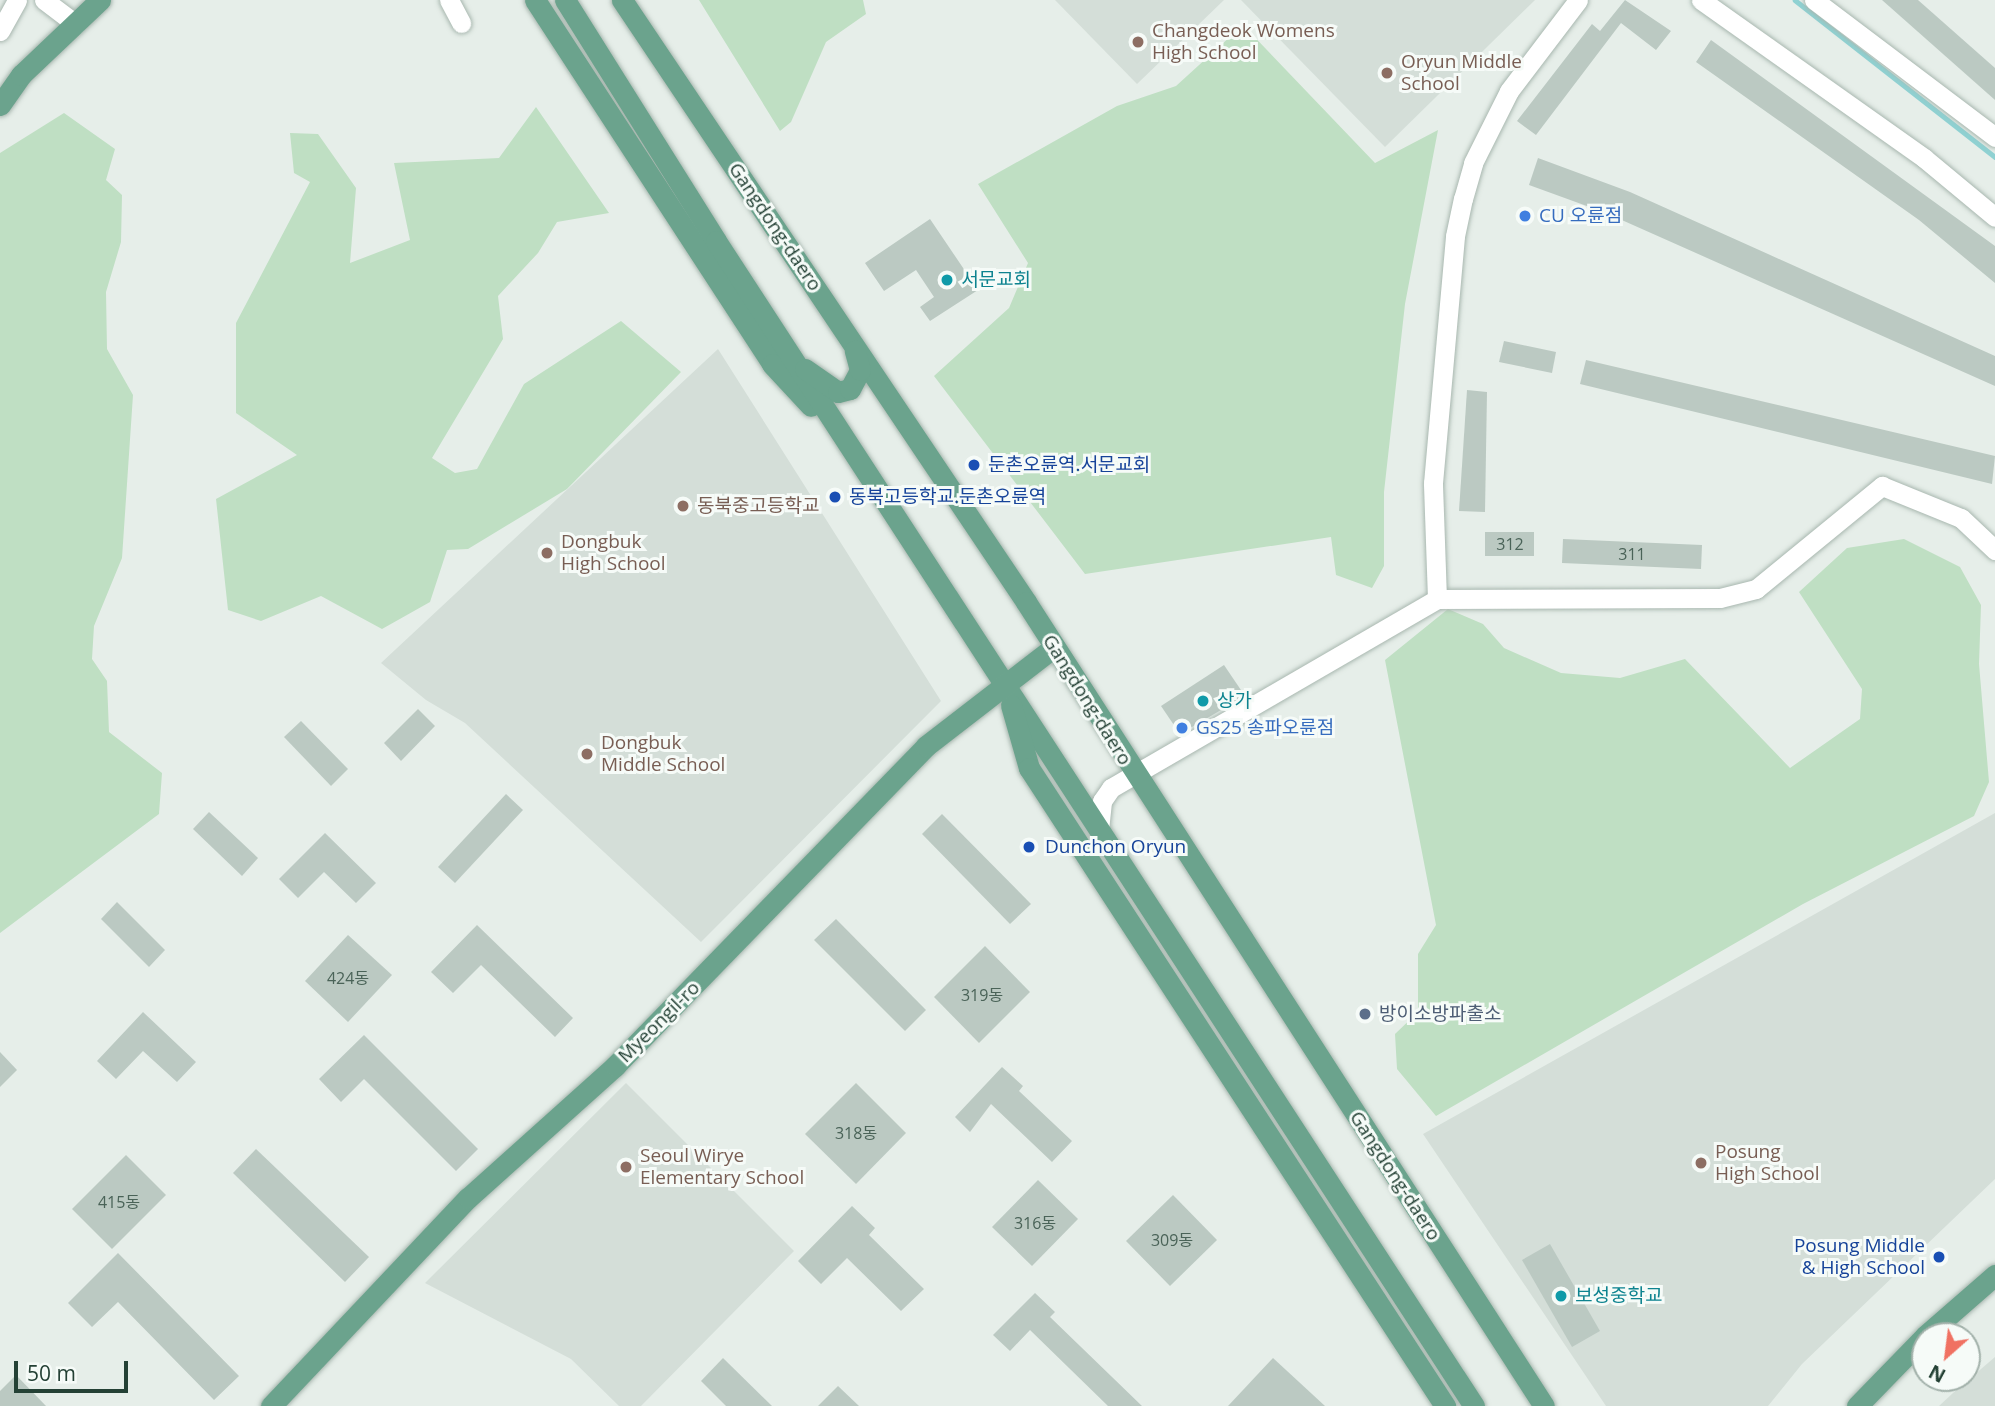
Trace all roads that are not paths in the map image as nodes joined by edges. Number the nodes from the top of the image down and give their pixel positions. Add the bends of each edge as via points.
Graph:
1 (18, 0) edge
2 (44, 0) edge
3 (100, 0) edge
4 (449, 0) edge
5 (535, 0) edge
6 (565, 0) edge
7 (622, 0) edge
8 (1578, 0) edge
9 (1701, 0) edge
10 (1814, 0) edge
11 (461, 23) dead end
12 (76, 24) junction
13 (0, 31) edge
14 (0, 105) edge
15 (1995, 137) edge
16 (1995, 217) edge
17 (854, 346) junction
18 (792, 359) junction
19 (848, 445) junction
20 (1995, 550) edge
21 (1437, 599) junction
22 (1054, 647) junction
23 (1005, 683) junction
24 (1135, 777) junction
25 (1099, 830) junction
26 (1995, 1275) edge
27 (1941, 1322) edge
28 (1911, 1350) edge
29 (271, 1406) edge
30 (1445, 1406) edge
31 (1474, 1406) edge
32 (1544, 1406) edge
33 (1857, 1406) edge

1 - 13 street
2 - 12 street
3 - 12 main road
4 - 11 street
5 - 19 main road via 772,364
6 - 18 main road
7 - 17 main road, Gangdong-daero
8 - 21 street via 1496,114 1463,199 1455,236 1433,483
9 - 16 street via 1924,158
10 - 15 street
12 - 14 main road via 21,75
17 - 18 main road via 859,370 850,389 838,392
17 - 22 main road, Gangdong-daero
18 - 19 main road
19 - 23 main road
20 - 21 street via 1961,518 1882,486 1756,589 1720,598
21 - 24 street
22 - 23 main road, Myeongil-ro
22 - 24 main road, Gangdong-daero
23 - 25 main road
23 - 29 main road, Myeongil-ro via 926,746 615,1066 468,1198
23 - 30 main road via 1029,768
24 - 25 street via 1111,788 1102,800
24 - 32 main road, Gangdong-daero
25 - 31 main road
26 - 27 main road
28 - 33 main road

